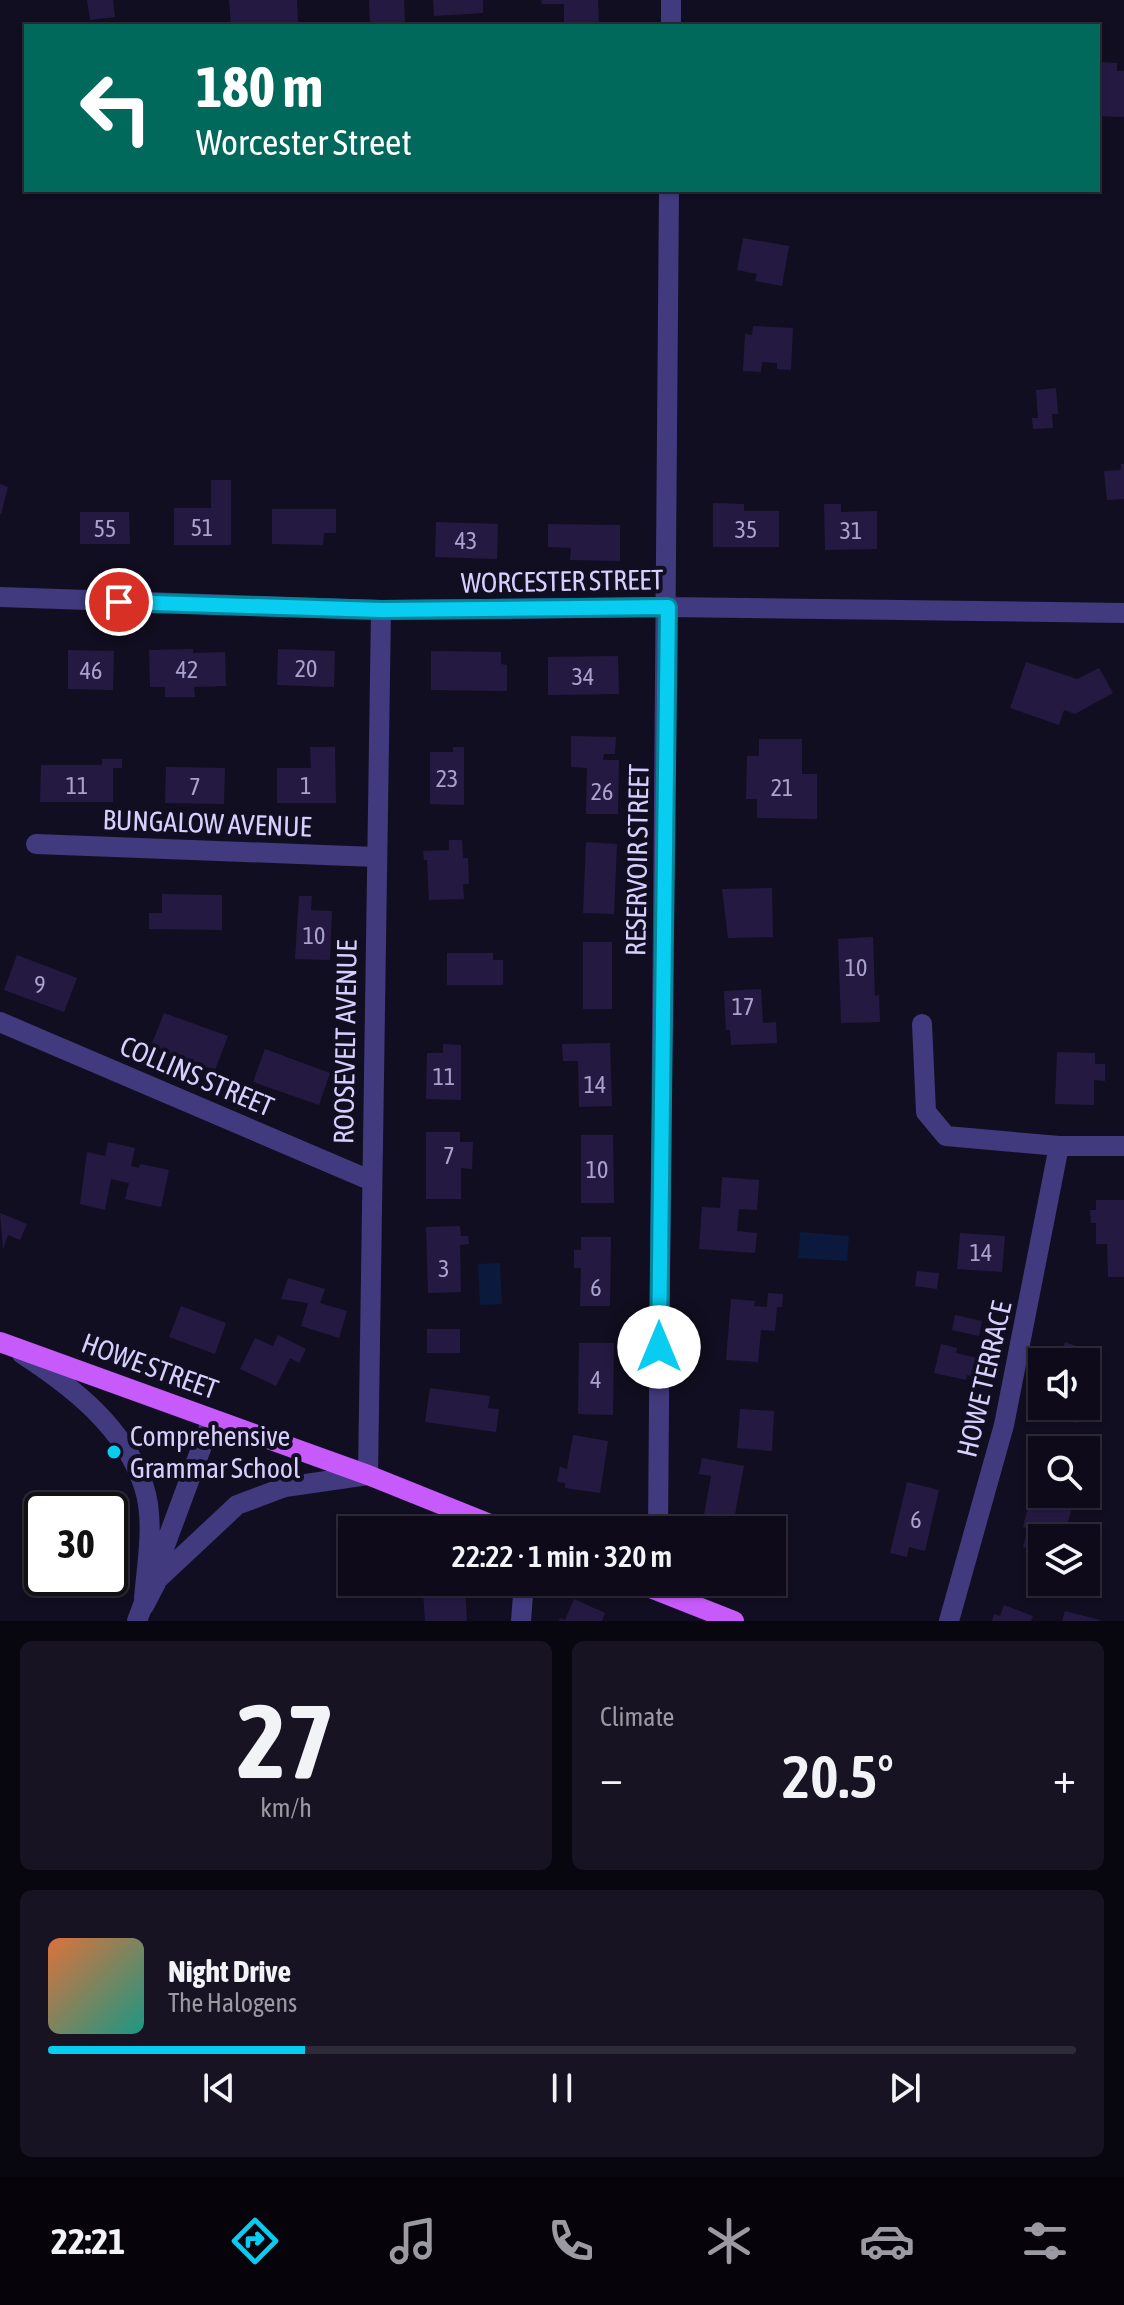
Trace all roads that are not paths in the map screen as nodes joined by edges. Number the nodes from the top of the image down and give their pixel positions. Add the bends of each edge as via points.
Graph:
1 (671, 0) edge
2 (671, 24) edge
3 (669, 192) edge
4 (0, 597) edge
5 (668, 607) junction
6 (381, 610) junction
7 (1124, 613) edge
8 (36, 844) dead end
9 (376, 857) junction
10 (0, 1022) edge
11 (922, 1024) dead end
12 (1059, 1146) junction
13 (1124, 1146) edge
14 (372, 1181) junction
15 (4, 1343) edge
16 (212, 1419) junction
17 (368, 1475) junction
18 (470, 1516) edge
19 (658, 1516) edge
20 (523, 1596) edge
21 (678, 1596) edge
22 (140, 1613) edge
23 (521, 1621) edge
24 (734, 1621) edge
25 (949, 1621) edge

1 - 2 street
3 - 5 street, RESERVOIR STREET
4 - 6 street, WORCESTER STREET
5 - 6 street, WORCESTER STREET
5 - 7 street, WORCESTER STREET
5 - 19 street, RESERVOIR STREET
6 - 9 street, ROOSEVELT AVENUE
8 - 9 street, BUNGALOW AVENUE
9 - 14 street, ROOSEVELT AVENUE
10 - 14 street, COLLINS STREET
11 - 12 street via 926,1112 946,1136
12 - 13 street
12 - 25 street, HOWE TERRACE via 1004,1425
14 - 17 street, ROOSEVELT AVENUE
15 - 16 main road, HOWE STREET
15 - 22 street via 61,1380 118,1435 145,1488 149,1546
16 - 17 main road, HOWE STREET
16 - 22 street
17 - 18 main road, HOWE STREET
17 - 22 street via 285,1487 237,1505 158,1579
20 - 23 street
21 - 24 main road

